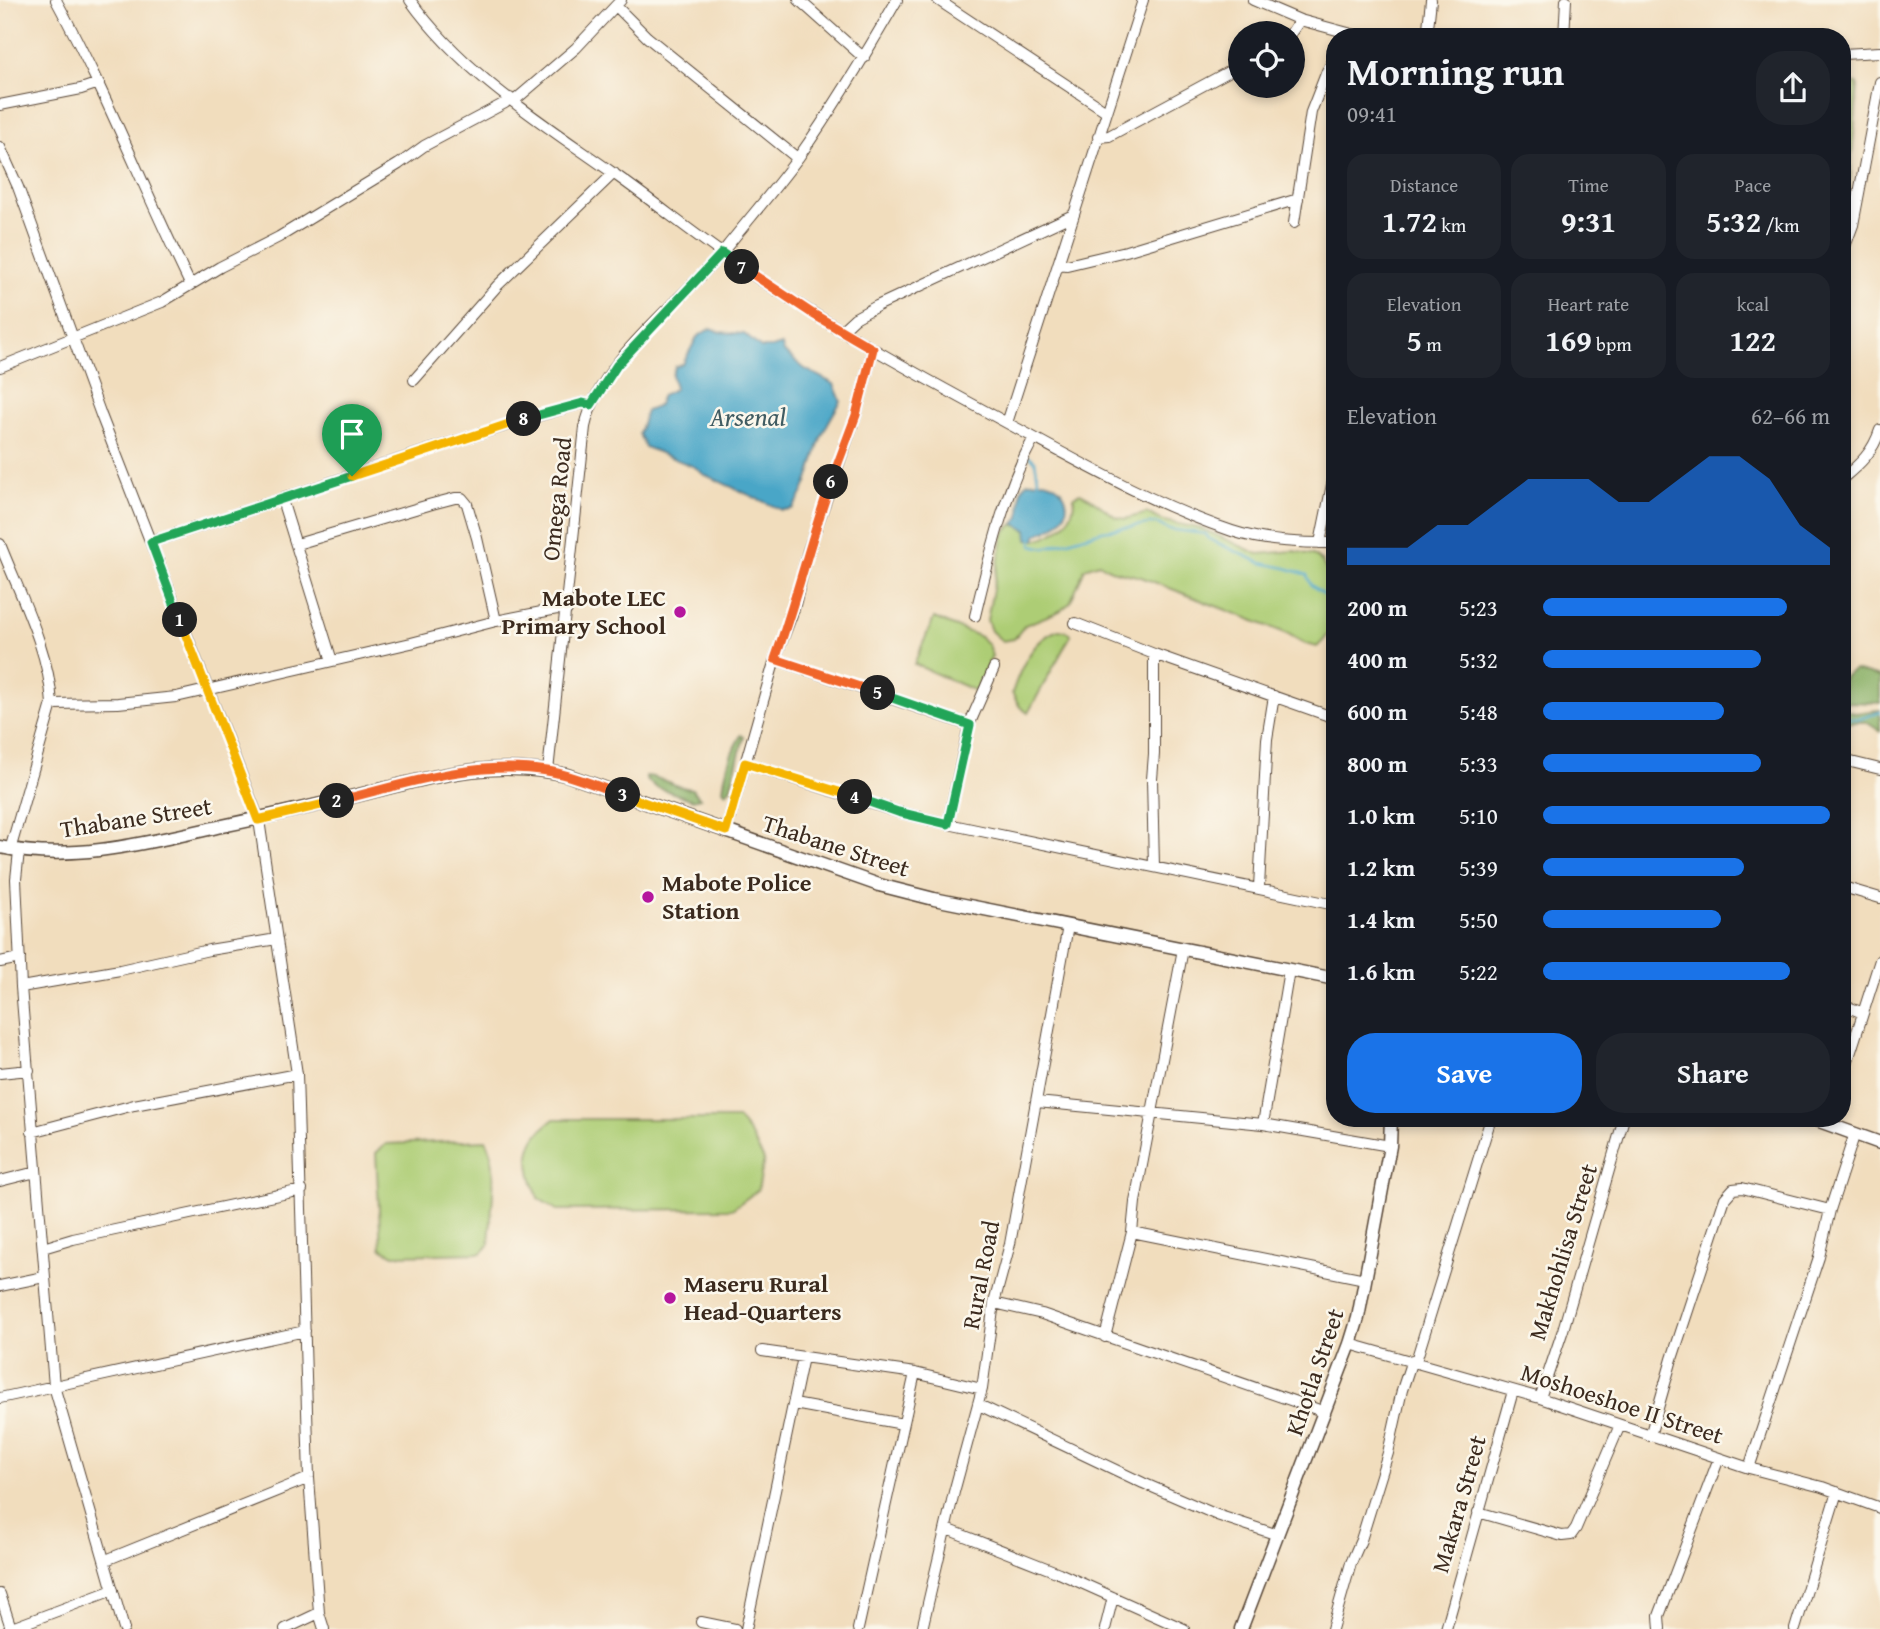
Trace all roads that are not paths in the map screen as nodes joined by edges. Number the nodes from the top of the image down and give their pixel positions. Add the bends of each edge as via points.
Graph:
1 (56, 0) edge
2 (410, 0) edge
3 (799, 0) edge
4 (897, 0) edge
5 (938, 0) edge
6 (1143, 0) edge
7 (1252, 0) edge
8 (1431, 0) edge
9 (1566, 0) edge
10 (618, 3) edge
11 (1300, 20) joint
12 (1326, 28) edge
13 (1428, 28) edge
14 (1564, 28) edge
15 (1880, 52) edge
16 (1851, 54) edge
17 (864, 58) junction
18 (1326, 71) edge
19 (1228, 72) edge
20 (1880, 82) edge
21 (99, 83) junction
22 (512, 100) junction
23 (0, 105) edge
24 (1106, 111) junction
25 (1098, 137) junction
26 (0, 147) edge
27 (797, 158) junction
28 (614, 173) junction
29 (1298, 199) junction
30 (1073, 215) junction
31 (1294, 223) dead end
32 (1851, 230) edge
33 (722, 253) junction
34 (1058, 264) junction
35 (190, 284) junction
36 (841, 331) junction
37 (73, 340) junction
38 (873, 349) junction
39 (0, 367) edge
40 (414, 380) dead end
41 (591, 405) junction
42 (1007, 423) junction
43 (1880, 430) edge
44 (1034, 438) junction
45 (1851, 471) edge
46 (282, 500) junction
47 (1326, 514) edge
48 (151, 542) junction
49 (1320, 543) junction
50 (1326, 543) edge
51 (0, 544) edge
52 (297, 544) junction
53 (566, 610) junction
54 (975, 616) dead end
55 (496, 621) junction
56 (1075, 623) dead end
57 (1154, 654) junction
58 (775, 659) junction
59 (332, 661) junction
60 (994, 668) dead end
61 (207, 691) junction
62 (1274, 696) junction
63 (52, 704) junction
64 (1326, 715) edge
65 (970, 725) junction
66 (1851, 762) edge
67 (745, 763) junction
68 (1880, 769) edge
69 (548, 771) junction
70 (258, 820) junction
71 (948, 824) junction
72 (726, 831) junction
73 (10, 849) edge
74 (1154, 866) junction
75 (1259, 887) junction
76 (1851, 889) edge
77 (1880, 898) edge
78 (1326, 903) edge
79 (1068, 926) junction
80 (277, 939) junction
81 (1182, 949) junction
82 (20, 958) junction
83 (1880, 960) edge
84 (0, 962) edge
85 (1289, 970) junction
86 (1326, 977) edge
87 (21, 987) junction
88 (1851, 1008) edge
89 (1863, 1013) junction
90 (1851, 1051) edge
91 (29, 1070) junction
92 (0, 1073) edge
93 (297, 1074) junction
94 (1037, 1102) junction
95 (1152, 1111) junction
96 (1263, 1124) junction
97 (1391, 1127) edge
98 (1488, 1127) edge
99 (1621, 1127) edge
100 (1842, 1127) edge
101 (32, 1132) junction
102 (1855, 1133) junction
103 (1880, 1143) edge
104 (1390, 1146) junction
105 (36, 1172) junction
106 (0, 1181) edge
107 (302, 1190) junction
108 (1830, 1210) junction
109 (1132, 1232) junction
110 (43, 1248) junction
111 (44, 1277) junction
112 (1365, 1279) junction
113 (0, 1286) edge
114 (994, 1303) junction
115 (305, 1331) junction
116 (1105, 1337) junction
117 (1350, 1344) junction
118 (762, 1351) dead end
119 (803, 1357) junction
120 (1414, 1361) junction
121 (915, 1373) junction
122 (54, 1386) junction
123 (982, 1389) junction
124 (1513, 1391) junction
125 (0, 1398) edge
126 (1540, 1398) junction
127 (794, 1404) junction
128 (979, 1405) junction
129 (1325, 1412) junction
130 (903, 1424) junction
131 (1620, 1425) junction
132 (1650, 1436) junction
133 (1719, 1458) junction
134 (1749, 1468) junction
135 (309, 1478) junction
136 (1837, 1492) junction
137 (1880, 1508) edge
138 (1478, 1512) junction
139 (947, 1529) junction
140 (1278, 1535) junction
141 (106, 1560) junction
142 (113, 1590) junction
143 (0, 1594) edge
144 (1114, 1597) junction
145 (319, 1613) junction
146 (701, 1622) dead end
147 (10, 1629) edge
148 (124, 1629) edge
149 (285, 1629) edge
150 (324, 1629) edge
151 (735, 1629) edge
152 (746, 1629) edge
153 (858, 1629) edge
154 (922, 1629) edge
155 (1105, 1629) edge
156 (1184, 1629) edge
157 (1241, 1629) edge
158 (1332, 1629) edge
159 (1446, 1629) edge
160 (1660, 1629) edge
161 (1795, 1629) edge

1 - 21 street
2 - 22 street via 441,40
3 - 17 street
4 - 17 street, Omega Road
5 - 24 street
6 - 24 street
7 - 11 street
8 - 13 street
9 - 14 street
10 - 22 street via 576,48
10 - 27 street via 647,37
11 - 12 street
15 - 16 street
17 - 27 street, Omega Road
18 - 29 street via 1311,112
19 - 25 street via 1109,136
20 - 32 street
21 - 23 street
21 - 35 street
22 - 28 street
22 - 35 street via 424,146 279,237
24 - 25 street
25 - 30 street
26 - 37 street
27 - 33 street, Omega Road
28 - 33 street
28 - 40 street via 498,285
29 - 31 street
29 - 34 street via 1126,251
30 - 34 street
30 - 36 street via 877,306
33 - 36 street
33 - 41 street, Omega Road via 617,365
34 - 42 street
35 - 37 street via 162,302
36 - 38 street
37 - 39 street
37 - 48 street
38 - 42 street
38 - 58 street via 856,415
41 - 46 street via 583,403 458,439
41 - 53 street, Omega Road
42 - 44 street
43 - 45 street via 1866,458
44 - 49 street via 1183,512 1233,531 1268,540
44 - 54 street via 1003,516
46 - 48 street
46 - 52 street
47 - 49 street
48 - 61 street
49 - 50 street
51 - 63 street via 44,658
52 - 55 street via 462,498 477,538
52 - 59 street
53 - 55 street
53 - 69 street, Omega Road
55 - 59 street
56 - 57 street
57 - 62 street
57 - 74 street
58 - 65 street
58 - 67 street
59 - 61 street
60 - 65 street
61 - 63 street via 118,703
61 - 70 street
62 - 64 street
62 - 75 street via 1267,739
63 - 73 street
65 - 71 street
66 - 68 street
67 - 71 street
67 - 72 street
69 - 70 street, Thabane Street via 489,767 450,772
69 - 72 street, Thabane Street
70 - 73 street, Thabane Street via 104,849
70 - 80 street
71 - 74 street
72 - 79 street, Thabane Street via 879,885
73 - 82 street
74 - 75 street
75 - 78 street
76 - 77 street
79 - 81 street, Thabane Street
79 - 94 street, Rural Road
80 - 87 street
80 - 93 street
81 - 85 street, Thabane Street
81 - 95 street
82 - 84 street
82 - 87 street
83 - 89 street
85 - 86 street, Thabane Street
85 - 96 street
87 - 91 street
88 - 89 street
89 - 90 street
91 - 92 street
91 - 101 street
93 - 101 street via 134,1105
93 - 107 street
94 - 95 street
94 - 114 street, Rural Road
95 - 96 street
95 - 109 street
96 - 104 street
97 - 104 street, Khotla Street
98 - 120 street
99 - 126 street, Makhohlisa Street
100 - 102 street
101 - 105 street
102 - 103 street
102 - 108 street
104 - 112 street, Khotla Street
105 - 106 street
105 - 110 street
107 - 110 street
107 - 115 street
108 - 132 street via 1742,1188 1733,1189 1725,1198
108 - 134 street via 1815,1270
109 - 112 street
109 - 116 street
110 - 111 street
111 - 113 street
111 - 122 street
112 - 117 street, Khotla Street
114 - 116 street via 1042,1314
114 - 123 street, Rural Road
115 - 122 street
115 - 135 street
116 - 129 street
117 - 120 street, Moshoeshoe II Street
117 - 129 street, Khotla Street
118 - 119 street
119 - 121 street
119 - 127 street
120 - 124 street, Moshoeshoe II Street
120 - 158 street
121 - 123 street
121 - 130 street
122 - 125 street
122 - 141 street
123 - 128 street, Rural Road
124 - 126 street, Moshoeshoe II Street
124 - 138 street, Makara Street
126 - 131 street, Moshoeshoe II Street
127 - 130 street
127 - 152 street
128 - 139 street, Rural Road
128 - 140 street via 1143,1483
129 - 140 street, Khotla Street
130 - 153 street
131 - 132 street, Moshoeshoe II Street
131 - 138 street via 1571,1535
132 - 133 street, Moshoeshoe II Street
133 - 134 street, Moshoeshoe II Street
133 - 160 street via 1658,1616
134 - 136 street, Moshoeshoe II Street
135 - 141 street
135 - 145 street
136 - 137 street, Moshoeshoe II Street
136 - 161 street
138 - 159 street, Makara Street
139 - 144 street
139 - 154 street, Rural Road
140 - 157 street, Khotla Street
141 - 142 street
142 - 147 street
142 - 148 street
143 - 147 street
144 - 155 street
144 - 156 street
145 - 149 street
145 - 150 street
146 - 151 street

